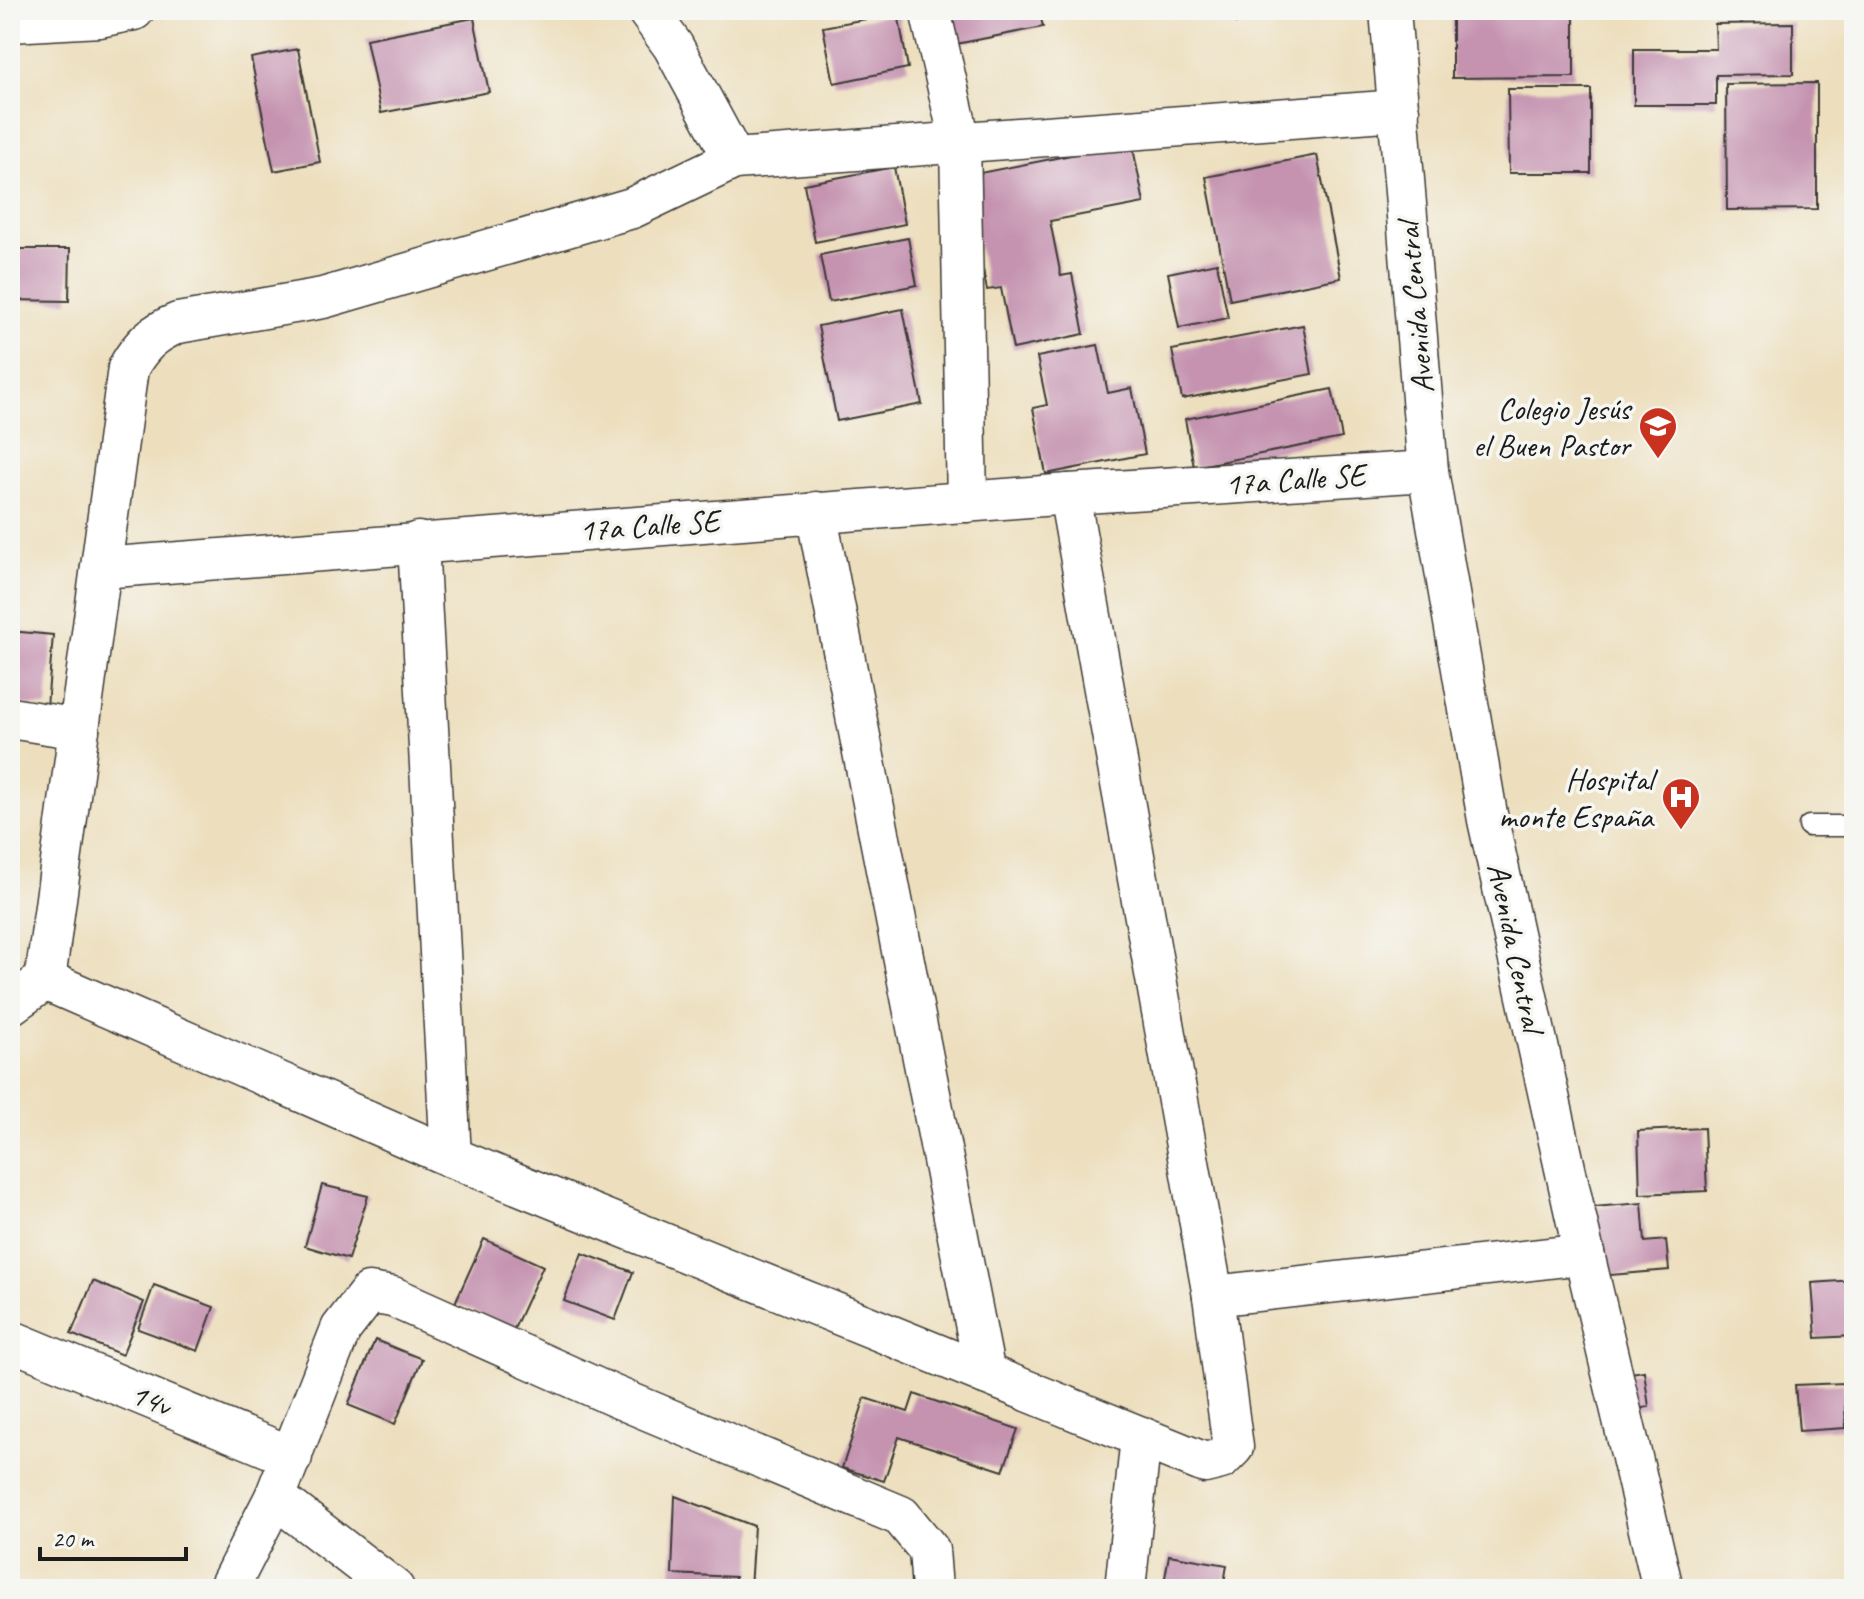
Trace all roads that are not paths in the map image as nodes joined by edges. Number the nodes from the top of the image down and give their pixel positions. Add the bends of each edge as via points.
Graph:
1 (647, 10) edge
2 (930, 10) edge
3 (1390, 10) edge
4 (111, 12) edge
5 (10, 22) edge
6 (1399, 110) junction
7 (960, 141) junction
8 (734, 159) junction
9 (1428, 471) junction
10 (1069, 494) junction
11 (967, 502) junction
12 (816, 512) junction
13 (418, 542) junction
14 (101, 568) junction
15 (10, 718) edge
16 (79, 729) junction
17 (1809, 826) dead end
18 (1854, 826) edge
19 (45, 980) junction
20 (10, 1005) edge
21 (451, 1157) junction
22 (1584, 1254) junction
23 (1213, 1296) junction
24 (10, 1340) edge
25 (985, 1374) junction
26 (1141, 1437) junction
27 (292, 1457) junction
28 (275, 1497) junction
29 (228, 1589) edge
30 (394, 1589) edge
31 (932, 1589) edge
32 (1125, 1589) edge
33 (1663, 1589) edge

1 - 8 street via 673,46
2 - 7 street
3 - 6 street, Avenida Central
4 - 5 street
6 - 7 street
6 - 9 street, Avenida Central
7 - 8 street
7 - 11 street
8 - 14 street via 632,208 323,298 157,331 139,347 128,368
9 - 10 street, 17a Calle SE
9 - 22 street, Avenida Central via 1488,820
10 - 11 street, 17a Calle SE
10 - 23 street
11 - 12 street, 17a Calle SE
12 - 13 street, 17a Calle SE
12 - 25 street
13 - 14 street, 17a Calle SE
13 - 21 street
14 - 16 street
15 - 16 street
16 - 19 street
17 - 18 lane
19 - 20 street
19 - 21 street
21 - 25 street
22 - 23 street
22 - 33 street, Avenida Central
23 - 26 street via 1233,1447 1221,1459 1205,1463
24 - 27 street, 14v
25 - 26 street
26 - 32 street
27 - 28 street
27 - 31 street via 341,1329 369,1293 393,1297 901,1516 929,1550
28 - 29 street
28 - 30 street

